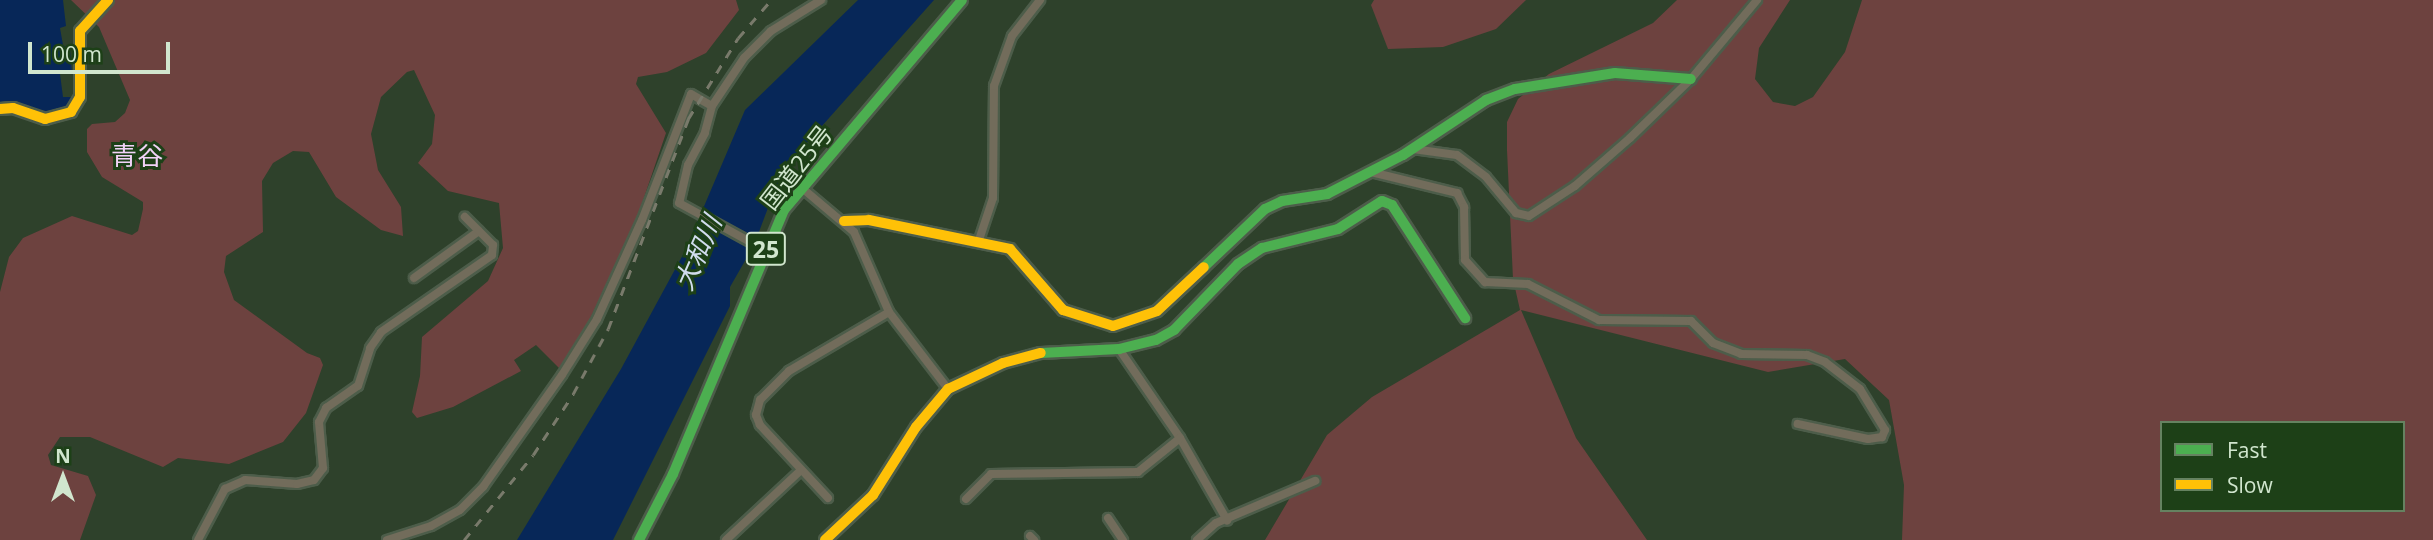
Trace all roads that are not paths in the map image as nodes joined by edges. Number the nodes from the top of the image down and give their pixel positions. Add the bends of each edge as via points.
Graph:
1 (108, 0) edge
2 (821, 0) edge
3 (962, 0) edge
4 (1040, 0) edge
5 (1757, 0) edge
6 (1691, 79) junction
7 (712, 106) junction
8 (0, 109) edge
9 (1412, 149) junction
10 (1371, 172) junction
11 (802, 188) junction
12 (465, 217) dead end
13 (844, 221) junction
14 (479, 231) junction
15 (978, 243) junction
16 (765, 250) junction
17 (414, 278) dead end
18 (889, 312) junction
19 (1465, 318) dead end
20 (1119, 349) junction
21 (948, 389) junction
22 (1798, 424) dead end
23 (1180, 438) junction
24 (800, 471) junction
25 (1315, 481) dead end
26 (828, 498) dead end
27 (966, 499) dead end
28 (1108, 518) dead end
29 (1227, 520) junction
30 (1203, 538) edge
31 (198, 540) edge
32 (387, 540) edge
33 (639, 540) edge
34 (726, 540) edge
35 (825, 540) edge
36 (1123, 540) edge

1 - 8 main road via 80,31 80,97 71,112 46,119 13,108
2 - 7 street via 771,31 744,58
3 - 11 main road, 国道25号 / 25
4 - 15 street via 1012,36 994,86 993,198
5 - 6 street
6 - 9 main road via 1615,73 1515,89 1486,100
6 - 9 street via 1576,186 1523,218 1470,163 1446,151
7 - 16 street via 679,195 684,209
7 - 32 street via 691,94 597,319 483,487 451,517
9 - 10 main road
10 - 15 main road via 1327,194 1282,201 1265,209 1157,311 1113,326 1063,310 1010,249
10 - 22 street via 1458,193 1464,207 1465,260 1485,282 1528,284 1600,320 1691,321 1713,343 1741,354 1807,355 1825,362 1860,389 1885,430 1882,437 1868,439
11 - 13 street
11 - 16 main road, 国道25号 / 25 via 784,210
12 - 14 street
13 - 15 main road via 869,220
13 - 18 street via 854,232
14 - 17 street
14 - 31 street via 493,245 492,255 381,332 370,348 358,386 326,408 319,422 323,468 314,480 297,484 245,480 225,489
16 - 33 main road, 国道25号 / 25 via 684,450
18 - 21 street
18 - 24 street via 774,381 760,400 756,415 760,425
19 - 20 main road via 1392,205 1382,201 1338,229 1262,248 1238,264 1174,330 1156,340
20 - 21 main road via 1042,353 1003,363
20 - 23 street
21 - 35 main road via 916,427 873,495
23 - 27 street via 1138,472 991,474
23 - 29 street
24 - 26 street
24 - 34 street
25 - 29 street
28 - 36 street
29 - 30 street

